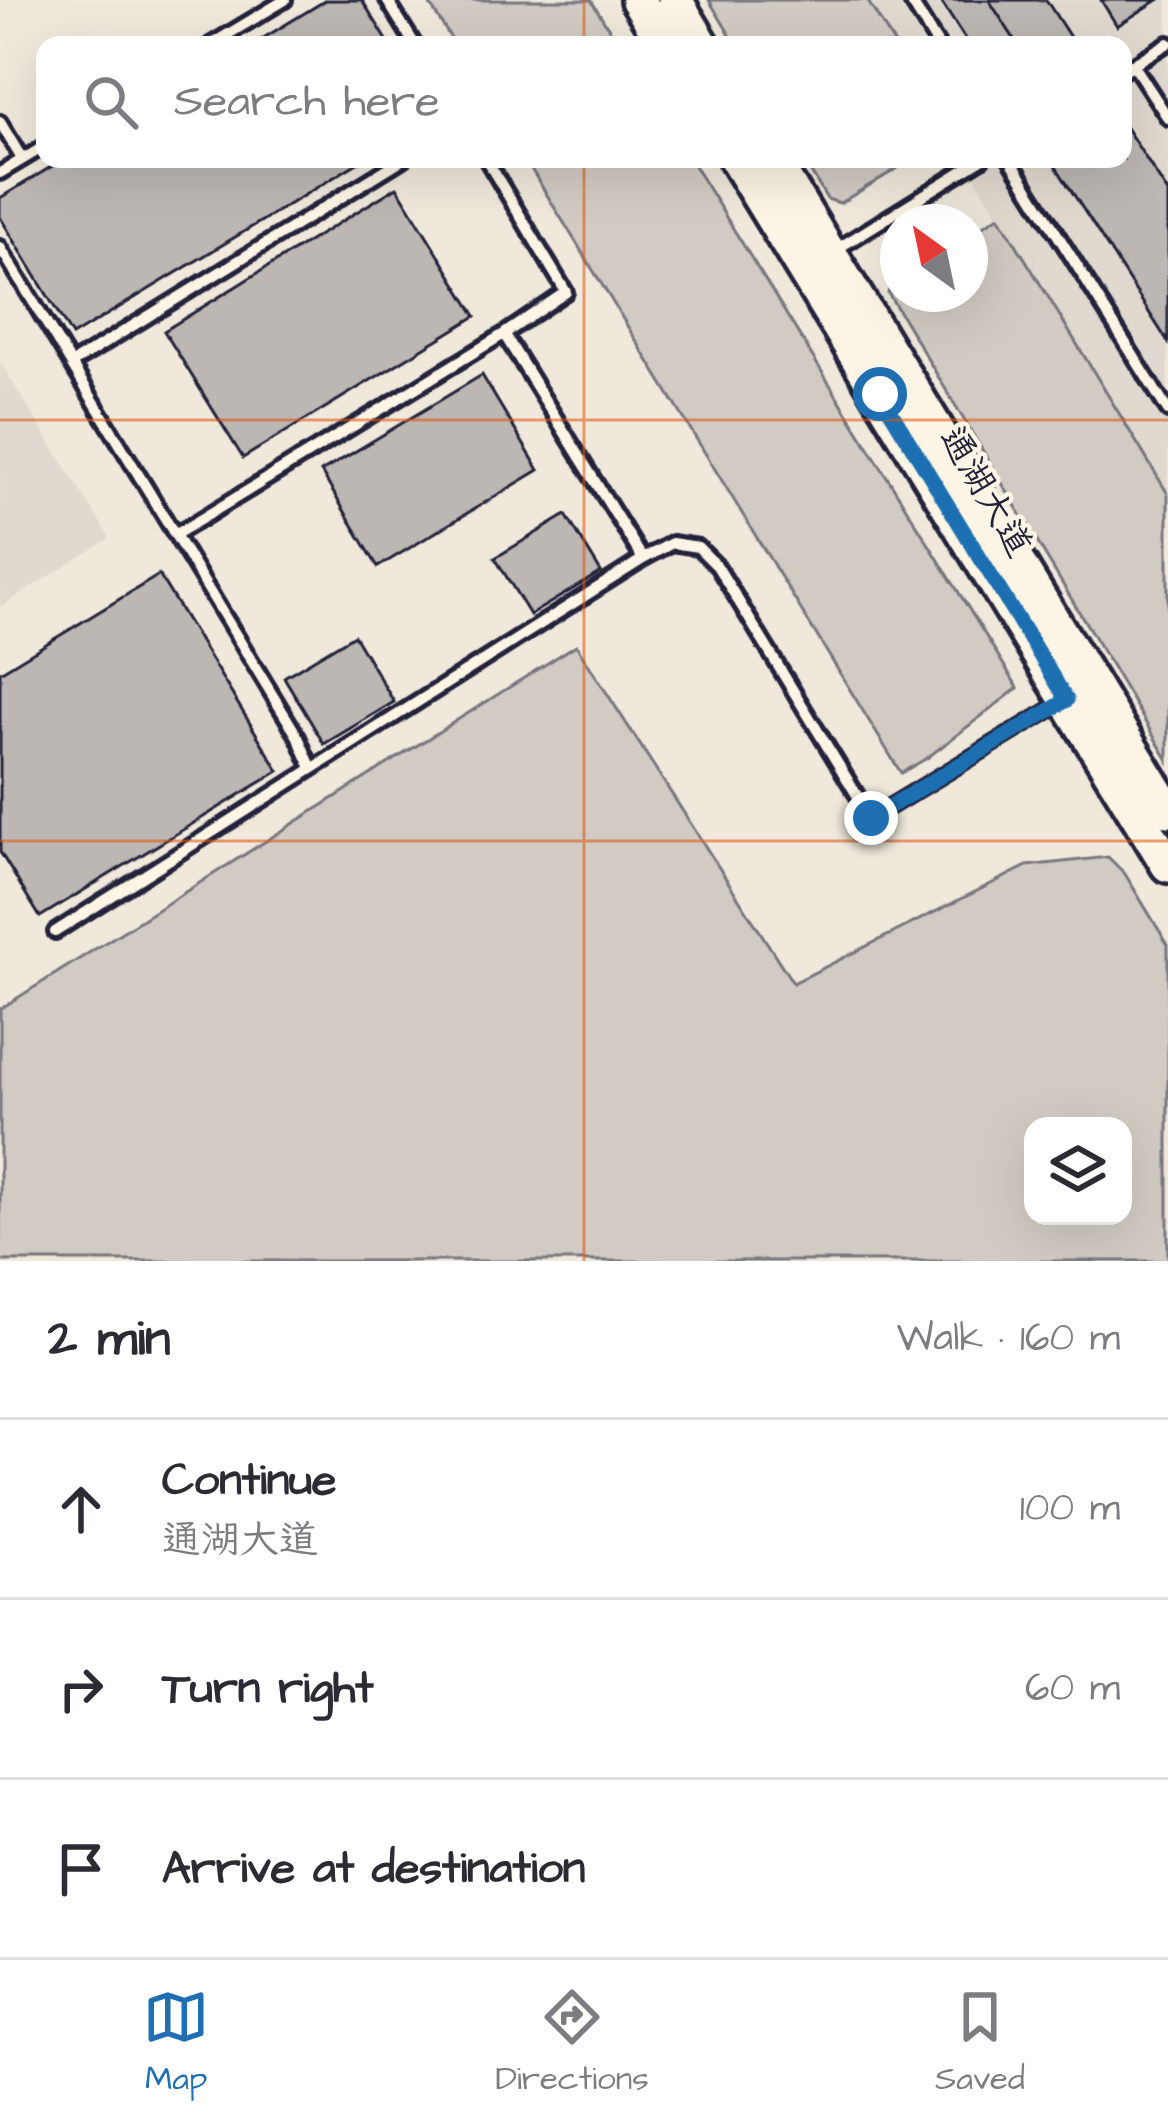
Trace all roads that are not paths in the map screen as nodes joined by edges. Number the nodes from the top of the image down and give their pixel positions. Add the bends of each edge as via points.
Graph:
1 (285, 0) edge
2 (387, 0) edge
3 (638, 0) edge
4 (675, 0) edge
5 (910, 0) edge
6 (225, 36) edge
7 (410, 36) edge
8 (660, 36) edge
9 (697, 36) edge
10 (932, 36) edge
11 (1168, 43) edge
12 (1132, 66) edge
13 (1132, 73) edge
14 (1168, 118) edge
15 (0, 122) edge
16 (36, 151) edge
17 (22, 159) junction
18 (389, 168) edge
19 (491, 168) edge
20 (742, 168) edge
21 (777, 168) edge
22 (968, 168) edge
23 (1016, 168) edge
24 (0, 173) edge
25 (0, 247) edge
26 (830, 254) junction
27 (504, 334) junction
28 (71, 364) junction
29 (1168, 411) edge
30 (176, 535) junction
31 (643, 559) junction
32 (1067, 700) junction
33 (312, 769) junction
34 (1168, 810) edge
35 (1168, 865) edge
36 (55, 932) dead end

1 - 6 lane
2 - 7 lane
3 - 8 main road
4 - 9 main road
5 - 10 lane
11 - 12 lane
13 - 14 lane
15 - 17 lane
16 - 17 lane
17 - 24 lane
18 - 28 lane
19 - 27 lane via 566,292
20 - 32 main road, 通湖大道
21 - 26 main road, 通湖大道
22 - 26 lane
23 - 29 lane
25 - 28 lane
26 - 34 main road, 通湖大道
27 - 30 lane
27 - 31 lane
28 - 30 lane
30 - 33 lane
31 - 32 lane via 672,542 698,547 717,566 871,818
31 - 33 lane
32 - 35 main road, 通湖大道
33 - 36 lane

